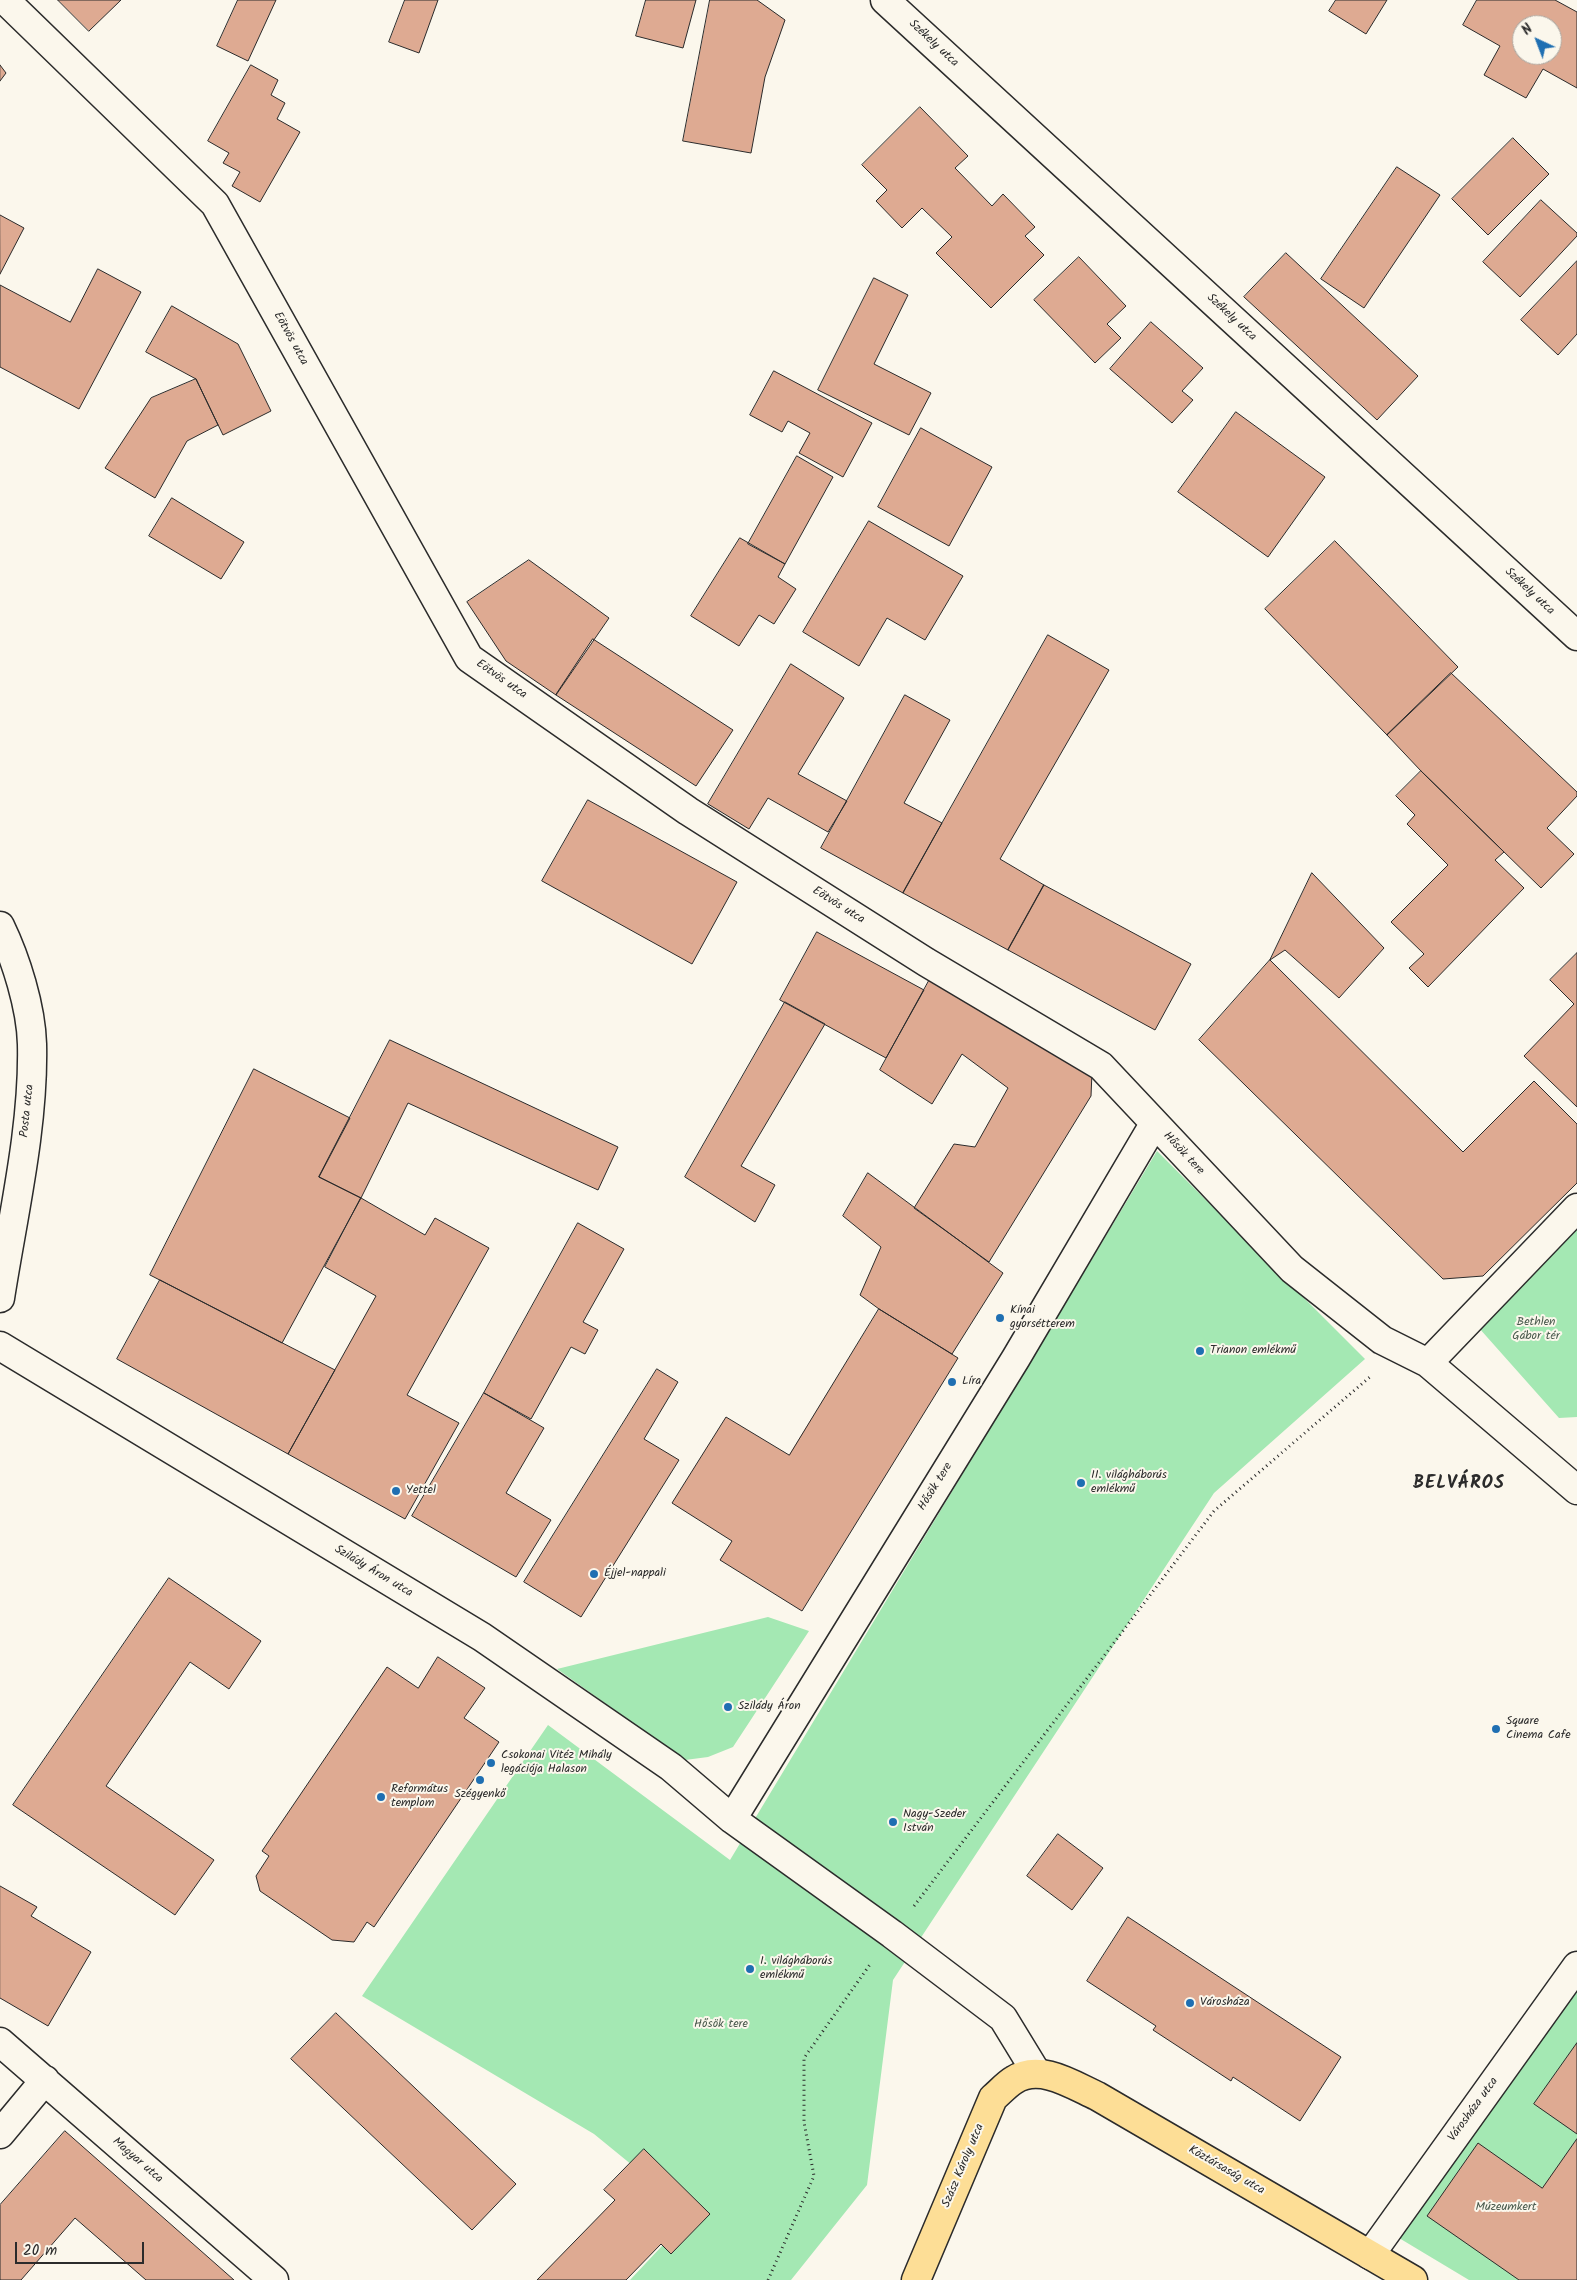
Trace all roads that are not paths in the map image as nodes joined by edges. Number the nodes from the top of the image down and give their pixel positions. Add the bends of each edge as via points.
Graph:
1 (5, 0) edge
2 (885, 0) edge
3 (1577, 636) edge
4 (0, 926) edge
5 (1154, 1124) junction
6 (1577, 1208) edge
7 (0, 1298) edge
8 (0, 1346) edge
9 (1428, 1363) junction
10 (1577, 1490) edge
11 (732, 1819) junction
12 (1577, 1966) edge
13 (0, 2042) edge
14 (1036, 2072) junction
15 (45, 2080) junction
16 (0, 2134) edge
17 (1370, 2255) junction
18 (274, 2280) edge
19 (916, 2280) edge
20 (1413, 2280) edge

1 - 5 street, Eötvös utca via 215,204 469,658 696,816 926,962 1101,1066
2 - 3 street, Székely utca
4 - 7 street, Posta utca via 22,987 32,1042 30,1105
5 - 9 street, Hősök tere via 1292,1269 1382,1340
5 - 11 street, Hősök tere via 1016,1358
6 - 9 street
8 - 11 street, Szilády Áron utca via 482,1637 671,1767
9 - 10 street
11 - 14 street via 1003,2018
12 - 17 street, Városháza utca
13 - 15 street, Magyar utca
14 - 17 main road, Köztársaság utca via 1097,2096
14 - 19 main road, Szász Károly utca via 1015,2079 993,2098
15 - 16 street
15 - 18 street, Magyar utca
17 - 20 main road, Köztársaság utca

